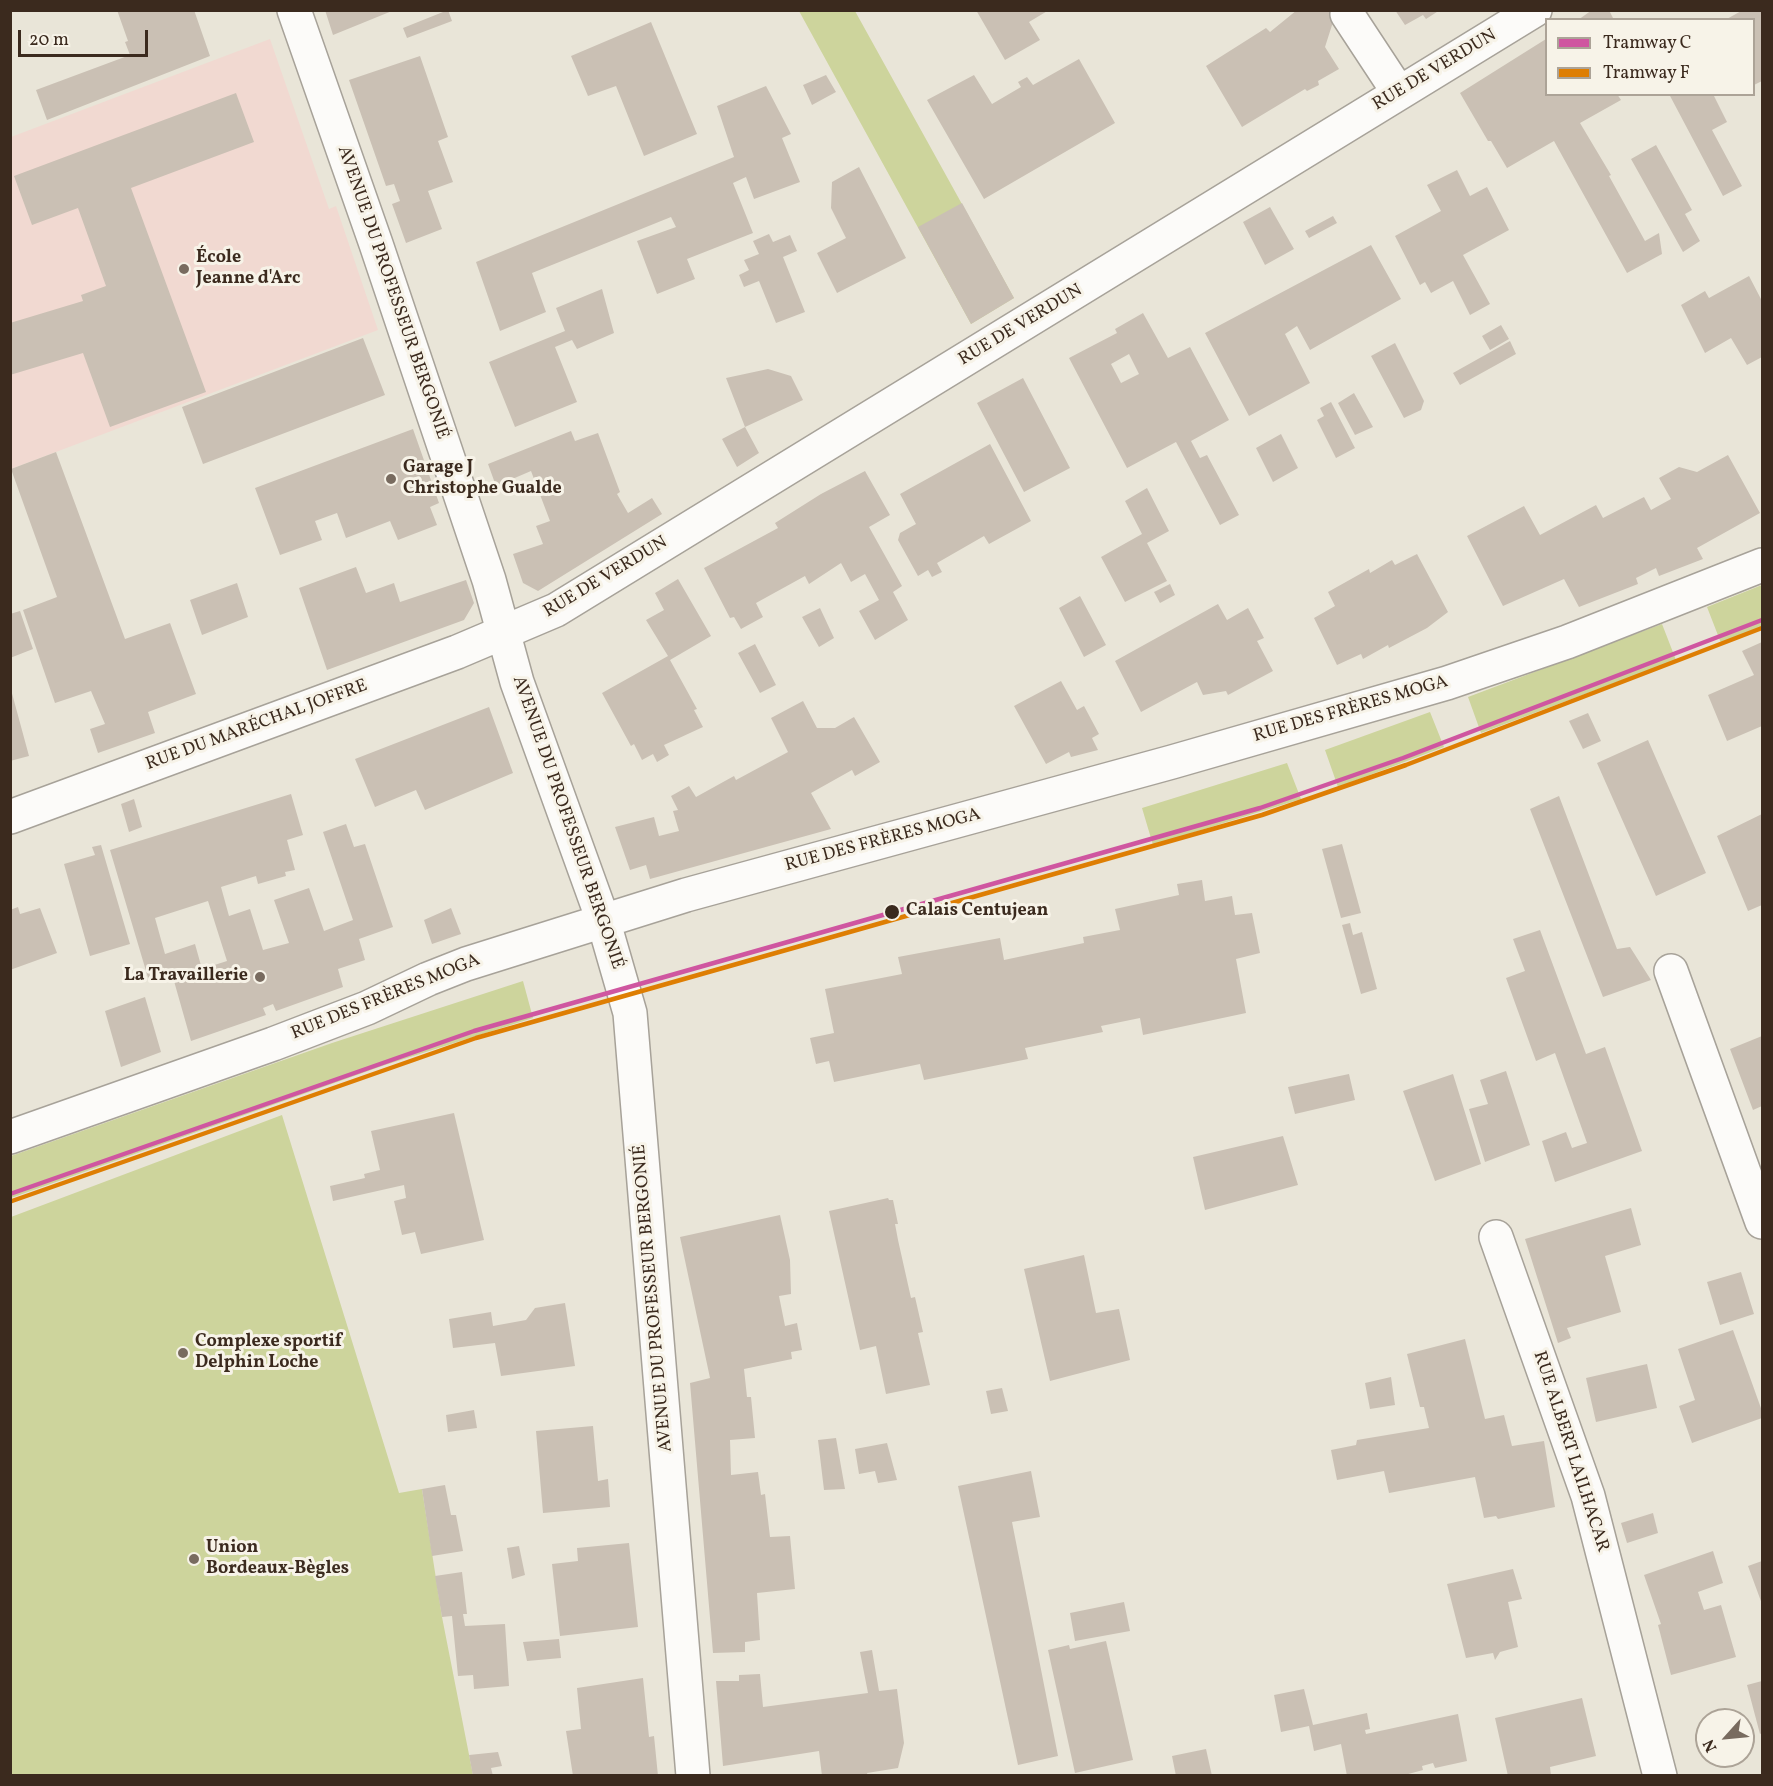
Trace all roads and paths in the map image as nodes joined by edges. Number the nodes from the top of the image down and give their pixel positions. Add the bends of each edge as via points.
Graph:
1 (294, 10) edge
2 (1535, 10) edge
3 (1347, 14) dead end
4 (1399, 93) junction
5 (1762, 565) edge
6 (504, 634) junction
7 (10, 817) edge
8 (604, 923) junction
9 (1671, 971) dead end
10 (10, 1137) edge
11 (1762, 1222) edge
12 (1496, 1237) dead end
13 (693, 1776) edge
14 (1660, 1776) edge

1 - 6 street, AVENUE DU PROFESSEUR BERGONIÉ via 376,244
2 - 4 street, RUE DE VERDUN
3 - 4 street
4 - 6 street, RUE DE VERDUN via 566,603
5 - 8 street, RUE DES FRÈRES MOGA via 1567,642 1447,683 686,895
6 - 7 street, RUE DU MARÉCHAL JOFFRE
6 - 8 street, AVENUE DU PROFESSEUR BERGONIÉ via 517,682
8 - 10 street, RUE DES FRÈRES MOGA via 466,964 356,1012
8 - 13 street, AVENUE DU PROFESSEUR BERGONIÉ via 632,1028
9 - 11 street
12 - 14 street, RUE ALBERT LAILHACAR via 1588,1496

